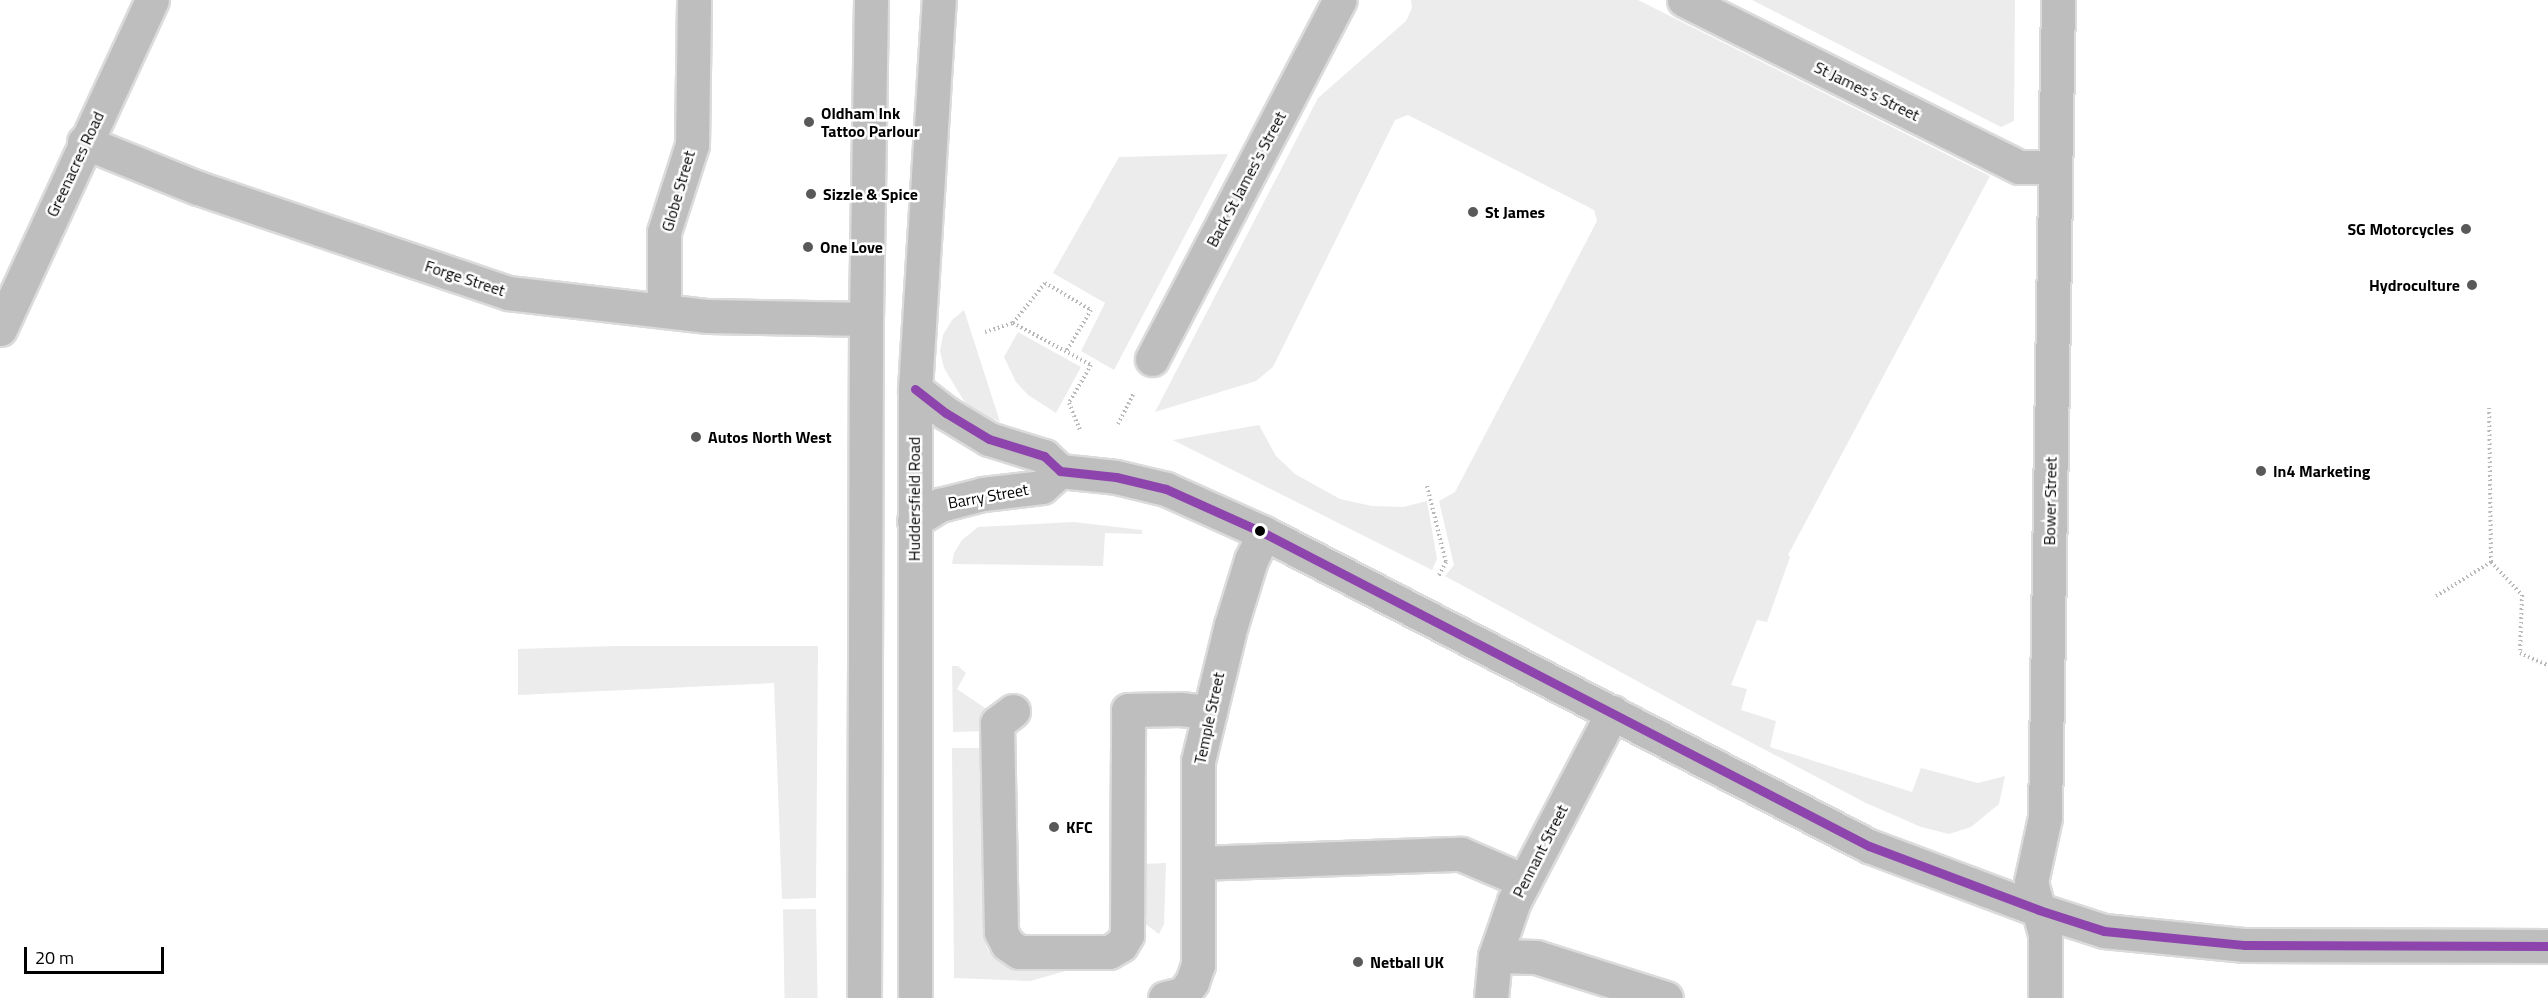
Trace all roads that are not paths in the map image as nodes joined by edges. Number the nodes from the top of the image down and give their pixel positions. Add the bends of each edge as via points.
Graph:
1 (152, 0) edge
2 (694, 0) edge
3 (871, 0) edge
4 (939, 0) edge
5 (1340, 0) edge
6 (1684, 0) edge
7 (2058, 0) edge
8 (84, 142) junction
9 (2054, 167) junction
10 (664, 310) junction
11 (866, 319) junction
12 (0, 329) edge
13 (1152, 359) dead end
14 (915, 389) junction
15 (1060, 471) junction
16 (914, 521) junction
17 (1264, 533) junction
18 (1013, 711) dead end
19 (1210, 712) junction
20 (1613, 712) junction
21 (1198, 863) junction
22 (1524, 881) junction
23 (2039, 910) junction
24 (2548, 946) edge
25 (1495, 956) junction
26 (1179, 990) edge
27 (864, 998) edge
28 (915, 998) edge
29 (1491, 998) edge
30 (1666, 998) edge
31 (2045, 998) edge

1 - 8 street, Greenacres Road
2 - 10 street, Globe Street via 692,145 664,232
3 - 11 street
4 - 14 street, Huddersfield Road
5 - 13 street, Back St James's Street
6 - 9 street, St James's Street via 2019,167
7 - 9 street, Bower Street
8 - 10 street, Forge Street via 198,188 508,293
8 - 12 street, Greenacres Road
9 - 23 street, Bower Street via 2045,817 2031,882
10 - 11 street, Forge Street via 708,316
11 - 27 street
14 - 15 street via 946,414 989,439 1044,456
14 - 16 street, Huddersfield Road
15 - 16 street, Barry Street via 1041,487 983,494 940,505
15 - 17 street via 1116,477 1166,489
16 - 28 street, Huddersfield Road
17 - 19 street, Temple Street via 1245,577
17 - 20 street
18 - 19 street via 997,723 1001,932 1007,944 1020,952 1109,952 1121,945 1127,935 1128,710
19 - 21 street, Temple Street via 1198,761
20 - 22 street, Pennant Street
20 - 23 street via 1869,846
21 - 22 street via 1461,854
21 - 26 street, Temple Street via 1198,965
22 - 25 street, Pennant Street
23 - 24 street via 2104,931 2245,945
23 - 31 street, Bower Street via 2045,934
25 - 29 street, Pennant Street
25 - 30 street via 1536,957

